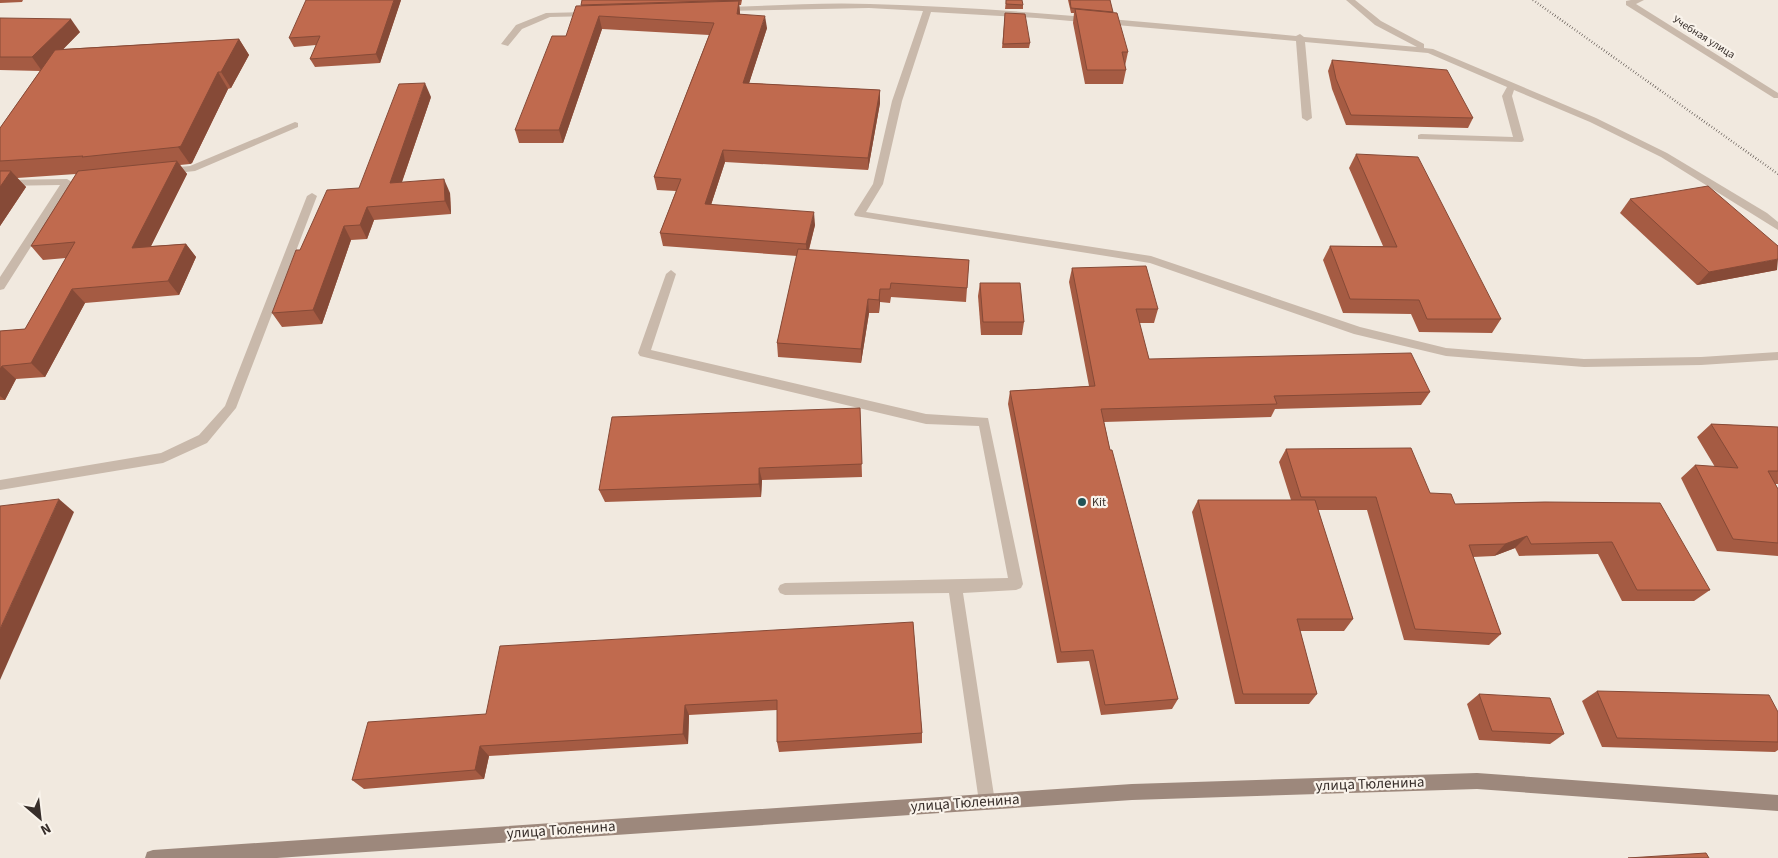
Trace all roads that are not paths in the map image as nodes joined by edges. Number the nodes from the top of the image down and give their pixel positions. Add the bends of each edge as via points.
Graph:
1 (852, 0) edge
2 (1350, 0) edge
3 (1640, 0) edge
4 (869, 6) junction
5 (928, 9) junction
6 (710, 10) edge
7 (599, 13) edge
8 (1300, 38) junction
9 (505, 44) dead end
10 (1430, 50) junction
11 (1512, 85) junction
12 (1777, 96) edge
13 (1307, 118) dead end
14 (295, 125) dead end
15 (1421, 137) dead end
16 (153, 173) edge
17 (0, 183) edge
18 (312, 196) dead end
19 (1778, 227) edge
20 (671, 274) dead end
21 (0, 286) edge
22 (1778, 356) edge
23 (0, 485) edge
24 (955, 587) junction
25 (785, 589) dead end
26 (987, 802) junction
27 (1778, 803) edge
28 (235, 855) edge
29 (153, 858) edge

1 - 4 street
2 - 10 street via 1378,23
3 - 12 street, Учебная улица via 1628,3
4 - 5 street
4 - 6 street
5 - 8 street
5 - 22 street via 897,101 878,184 859,214 1151,260 1358,331 1446,352 1584,363
7 - 9 street via 549,16 519,27
8 - 10 street
8 - 13 street
10 - 11 street
11 - 15 street via 1507,96 1519,140
11 - 19 street via 1664,155
14 - 16 street via 192,169
17 - 21 street via 72,181
18 - 23 street via 230,408 203,440 163,458
20 - 24 street via 644,353 926,419 984,421 1016,584
24 - 25 street
24 - 26 street
26 - 27 main road, улица Тюленина via 1132,792 1477,781
26 - 28 main road, улица Тюленина
28 - 29 main road, улица Тюленина

